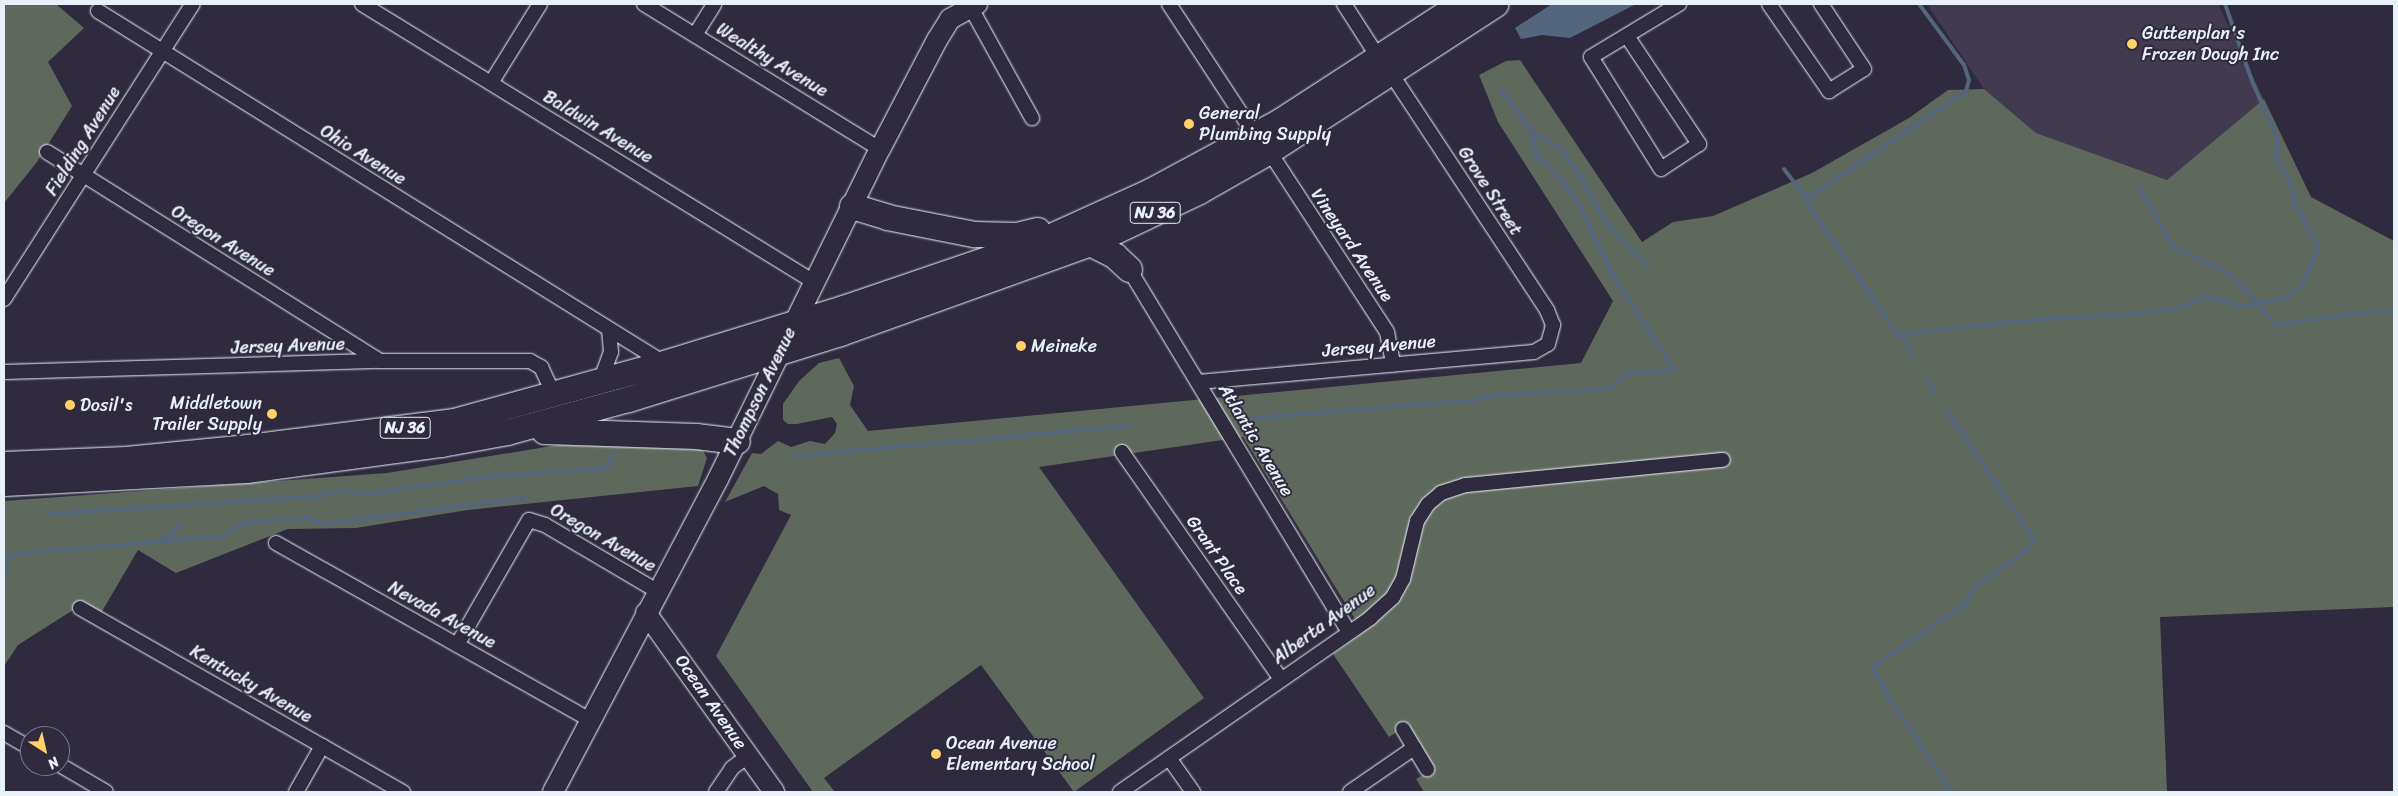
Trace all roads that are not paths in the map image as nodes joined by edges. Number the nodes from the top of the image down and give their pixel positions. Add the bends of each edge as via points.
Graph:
1 (193, 4) edge
2 (362, 4) edge
3 (540, 4) edge
4 (644, 4) edge
5 (714, 4) edge
6 (1169, 4) edge
7 (1344, 4) edge
8 (1460, 4) edge
9 (1495, 4) edge
10 (1677, 4) edge
11 (1769, 4) edge
12 (1821, 4) edge
13 (974, 6) edge
14 (98, 10) dead end
15 (950, 11) edge
16 (695, 35) junction
17 (1627, 36) junction
18 (162, 52) junction
19 (1384, 64) junction
20 (491, 83) junction
21 (1032, 118) dead end
22 (1262, 143) junction
23 (880, 149) junction
24 (47, 152) dead end
25 (84, 176) junction
26 (852, 206) junction
27 (1132, 224) junction
28 (1089, 231) junction
29 (1129, 269) junction
30 (814, 282) junction
31 (4, 299) edge
32 (794, 323) junction
33 (610, 330) junction
34 (1552, 332) joint
35 (780, 351) junction
36 (380, 362) junction
37 (664, 364) junction
38 (1393, 364) junction
39 (4, 372) edge
40 (600, 382) junction
41 (1198, 382) junction
42 (554, 395) junction
43 (507, 432) junction
44 (737, 441) junction
45 (1122, 452) dead end
46 (1723, 460) dead end
47 (4, 464) edge
48 (4, 482) edge
49 (276, 543) dead end
50 (657, 591) junction
51 (80, 608) dead end
52 (646, 613) junction
53 (1349, 632) junction
54 (457, 644) junction
55 (1281, 679) junction
56 (590, 720) junction
57 (1403, 729) dead end
58 (4, 733) edge
59 (20, 742) edge
60 (322, 746) junction
61 (1414, 748) junction
62 (748, 756) junction
63 (1169, 758) junction
64 (1428, 769) dead end
65 (70, 772) edge
66 (106, 792) edge
67 (296, 792) edge
68 (403, 792) edge
69 (553, 792) edge
70 (716, 792) edge
71 (774, 792) edge
72 (1120, 792) edge
73 (1194, 792) edge
74 (1350, 792) edge

1 - 18 street, Fielding Avenue
2 - 20 street, Baldwin Avenue
3 - 20 street
4 - 16 street, Wealthy Avenue
5 - 16 street
6 - 22 street, Vineyard Avenue
7 - 19 street, Grove Street
8 - 19 highway, NJ 36
9 - 19 highway, NJ 36
10 - 17 street
11 - 12 street via 1829,91 1864,69
13 - 15 street, Thompson Avenue
13 - 21 street
14 - 18 street, Ohio Avenue
15 - 23 street, Thompson Avenue
16 - 23 street, Wealthy Avenue
17 - 17 street via 1591,57 1661,169 1699,144
18 - 25 street, Fielding Avenue
18 - 33 street, Ohio Avenue
19 - 22 highway, NJ 36
19 - 34 street, Grove Street via 1547,310
20 - 30 street, Baldwin Avenue
22 - 27 highway, NJ 36
22 - 28 highway, NJ 36
22 - 38 street, Vineyard Avenue via 1387,332
23 - 26 street, Thompson Avenue
24 - 25 street, Oregon Avenue
25 - 31 street, Fielding Avenue
25 - 36 street, Oregon Avenue
26 - 28 highway via 887,217 999,235
26 - 30 street, Thompson Avenue
27 - 28 highway, NJ 36
27 - 29 highway via 1127,249
28 - 29 highway
28 - 32 highway, NJ 36 via 1040,241
28 - 35 highway, NJ 36 via 928,304
29 - 41 street, Atlantic Avenue
30 - 32 street, Thompson Avenue
32 - 35 street, Thompson Avenue
32 - 37 highway, NJ 36
33 - 37 street, Ohio Avenue
33 - 40 street via 611,352
34 - 38 street, Jersey Avenue via 1548,344 1534,352
35 - 43 highway, NJ 36 via 628,400
35 - 44 street, Thompson Avenue
36 - 39 street, Jersey Avenue
36 - 42 street, Jersey Avenue via 530,361 541,367
37 - 40 highway, NJ 36
38 - 41 street, Jersey Avenue
40 - 42 highway, NJ 36
41 - 53 street, Atlantic Avenue
42 - 47 highway, NJ 36 via 489,413 386,432 126,458
43 - 44 highway via 593,431
43 - 48 highway, NJ 36 via 366,456 246,470
44 - 50 street, Thompson Avenue
45 - 55 street, Grant Place
46 - 53 street, Alberta Avenue via 1466,485 1441,493 1428,504 1417,521 1403,579 1393,597
49 - 54 street, Nevada Avenue
50 - 52 street, Thompson Avenue
50 - 54 street, Oregon Avenue via 545,525 529,520
51 - 60 street, Kentucky Avenue
52 - 56 street, Thompson Avenue
52 - 62 street, Ocean Avenue
53 - 55 street, Alberta Avenue
54 - 56 street, Nevada Avenue
55 - 63 street, Alberta Avenue
56 - 69 street, Thompson Avenue
57 - 61 street
58 - 59 street
60 - 67 street
60 - 68 street, Kentucky Avenue
61 - 64 street
61 - 74 street
62 - 70 street via 732,768
62 - 71 street, Ocean Avenue
63 - 72 street, Alberta Avenue
63 - 73 street
65 - 66 street

